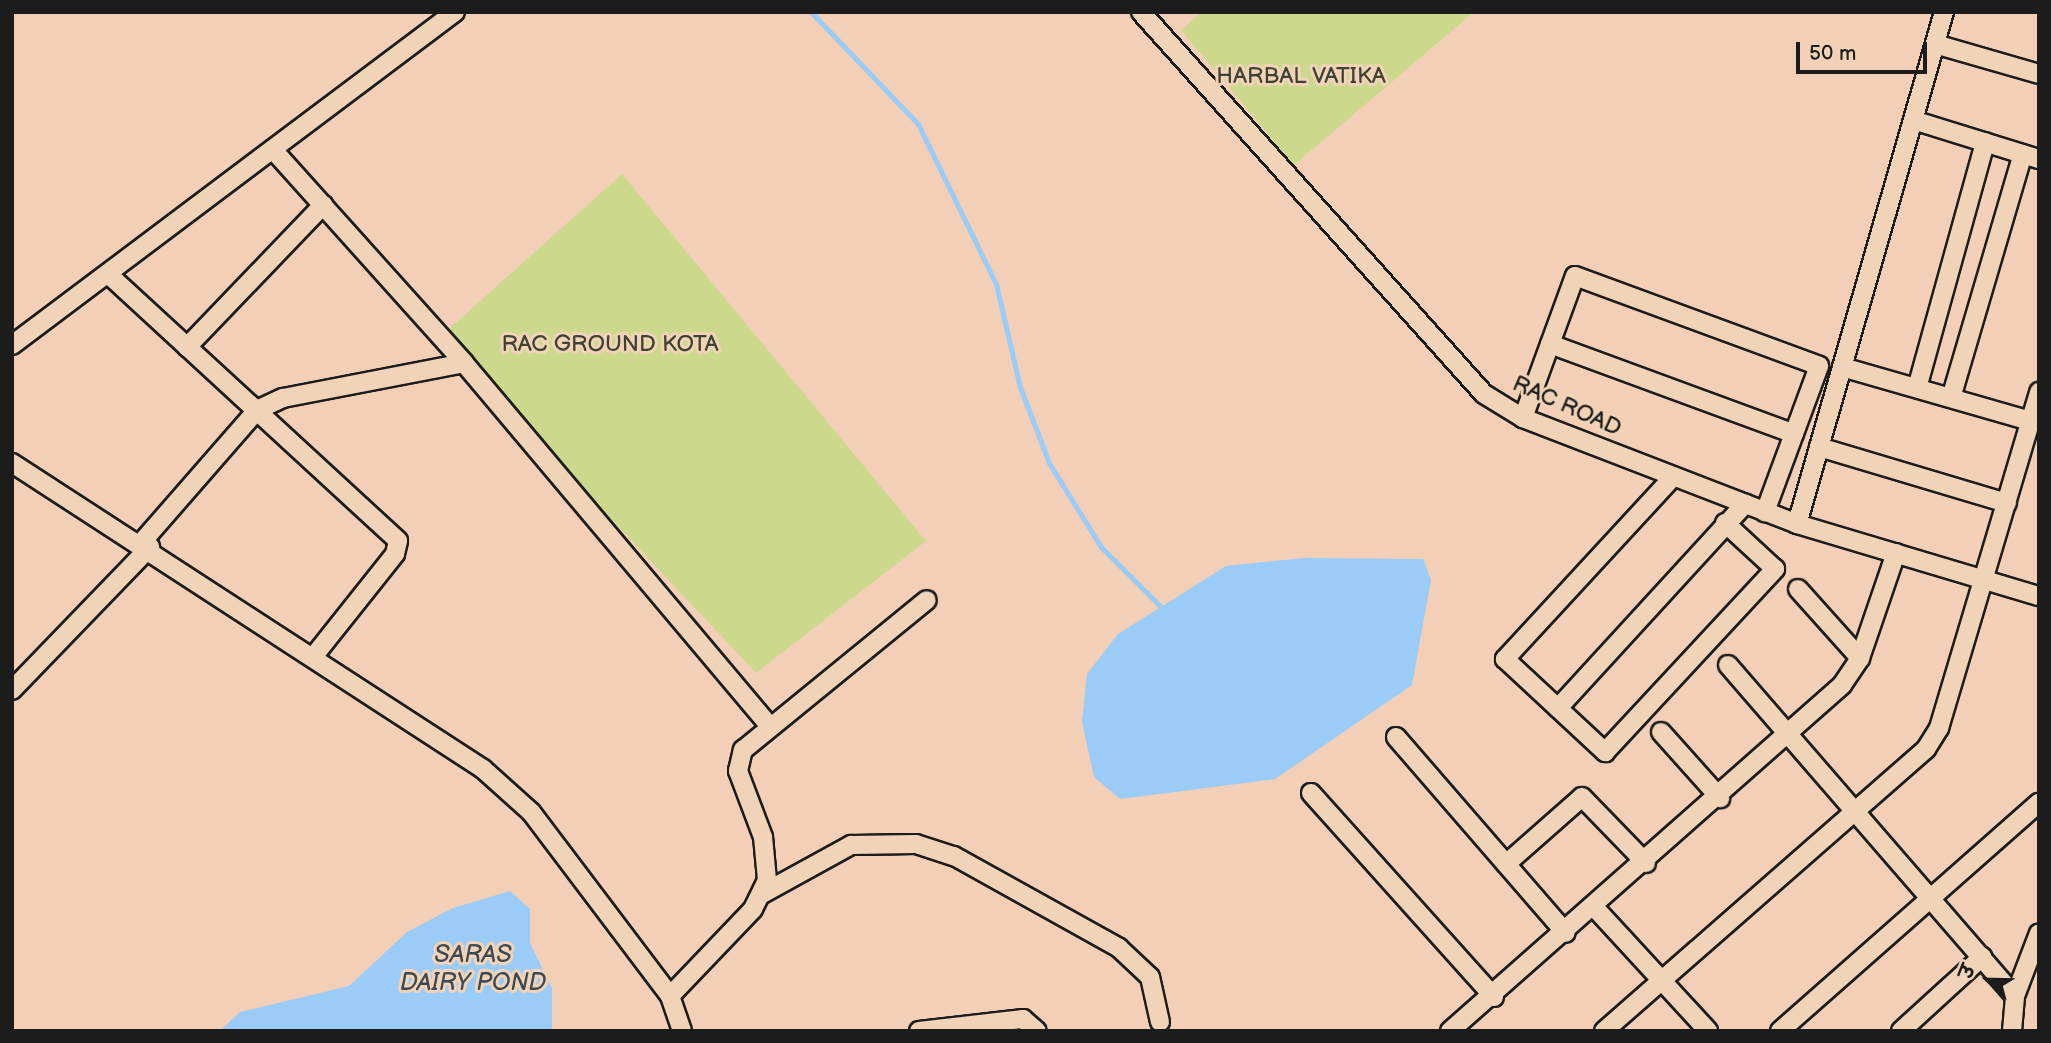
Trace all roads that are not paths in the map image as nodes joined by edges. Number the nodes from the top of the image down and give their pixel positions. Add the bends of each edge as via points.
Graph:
1 (455, 12) edge
2 (1141, 12) edge
3 (1938, 16) edge
4 (1935, 44) junction
5 (2039, 74) edge
6 (1913, 120) junction
7 (1985, 142) junction
8 (275, 152) junction
9 (2031, 157) edge
10 (323, 205) junction
11 (108, 274) junction
12 (1550, 344) junction
13 (12, 345) edge
14 (187, 347) junction
15 (464, 363) junction
16 (1842, 367) junction
17 (1917, 388) junction
18 (2039, 391) edge
19 (1951, 398) junction
20 (257, 410) junction
21 (1522, 418) junction
22 (2030, 421) junction
23 (1794, 434) junction
24 (1819, 447) junction
25 (12, 463) edge
26 (1673, 477) junction
27 (2007, 503) junction
28 (1745, 504) junction
29 (1765, 512) junction
30 (1725, 523) junction
31 (1797, 524) junction
32 (146, 545) junction
33 (1896, 554) junction
34 (1984, 580) junction
35 (1798, 589) dead end
36 (2039, 596) edge
37 (927, 600) dead end
38 (314, 656) junction
39 (1860, 657) junction
40 (1728, 665) dead end
41 (12, 690) edge
42 (1558, 708) junction
43 (770, 726) junction
44 (1661, 732) dead end
45 (1790, 736) junction
46 (1396, 737) dead end
47 (1311, 793) dead end
48 (1720, 798) junction
49 (2039, 803) edge
50 (1856, 810) junction
51 (1646, 863) junction
52 (1506, 864) junction
53 (762, 894) junction
54 (1932, 897) junction
55 (1595, 908) junction
56 (1566, 933) junction
57 (2039, 933) edge
58 (1982, 957) junction
59 (1661, 981) junction
60 (670, 996) junction
61 (2015, 996) junction
62 (1494, 997) junction
63 (1160, 1022) dead end
64 (682, 1031) edge
65 (919, 1031) edge
66 (1037, 1031) edge
67 (1450, 1031) edge
68 (1604, 1031) edge
69 (1707, 1031) edge
70 (1780, 1031) edge
71 (1900, 1031) edge
72 (2012, 1031) edge

1 - 8 street
2 - 21 street, RAC ROAD via 1430,341 1484,394
3 - 4 street
4 - 5 street
4 - 6 street
6 - 7 street
6 - 16 street
7 - 9 street
7 - 17 street
8 - 10 street
8 - 11 street
9 - 19 street
10 - 14 street
10 - 15 street
11 - 13 street
11 - 14 street
12 - 21 street
12 - 23 street
12 - 23 street via 1576,276 1794,356 1819,366
14 - 20 street
15 - 20 street via 283,398
15 - 43 street
16 - 17 street
16 - 24 street
17 - 19 street
18 - 22 street
19 - 22 street
20 - 32 street
20 - 38 street via 398,541 395,554
21 - 26 street, RAC ROAD
22 - 27 street
23 - 29 street
24 - 27 street
24 - 31 street
25 - 32 street
26 - 28 street, RAC ROAD
26 - 42 street via 1505,659
27 - 34 street
28 - 29 street, RAC ROAD
28 - 30 street
29 - 31 street, RAC ROAD
30 - 42 street
30 - 42 street via 1775,569 1605,752
31 - 33 street, RAC ROAD
32 - 38 street
32 - 41 street
33 - 34 street, RAC ROAD
33 - 39 street
34 - 36 street, RAC ROAD
34 - 50 street via 1939,727 1926,749
35 - 39 street
37 - 43 street
38 - 60 street via 483,769 531,812
39 - 45 street via 1842,685
40 - 45 street
43 - 53 street via 743,750 738,771 769,862
44 - 48 street
45 - 48 street
45 - 50 street
46 - 52 street
47 - 62 street
48 - 51 street
49 - 54 street
50 - 54 street
50 - 59 street
51 - 52 street via 1582,797
51 - 55 street
52 - 56 street
53 - 60 street
53 - 63 street via 851,845 916,844 954,856 1119,948 1150,977
54 - 58 street
54 - 70 street
55 - 56 street
55 - 59 street
56 - 62 street
57 - 61 street
58 - 61 street
58 - 71 street
59 - 68 street
59 - 69 street
60 - 64 street
61 - 72 street
62 - 67 street
65 - 66 street via 1023,1019

